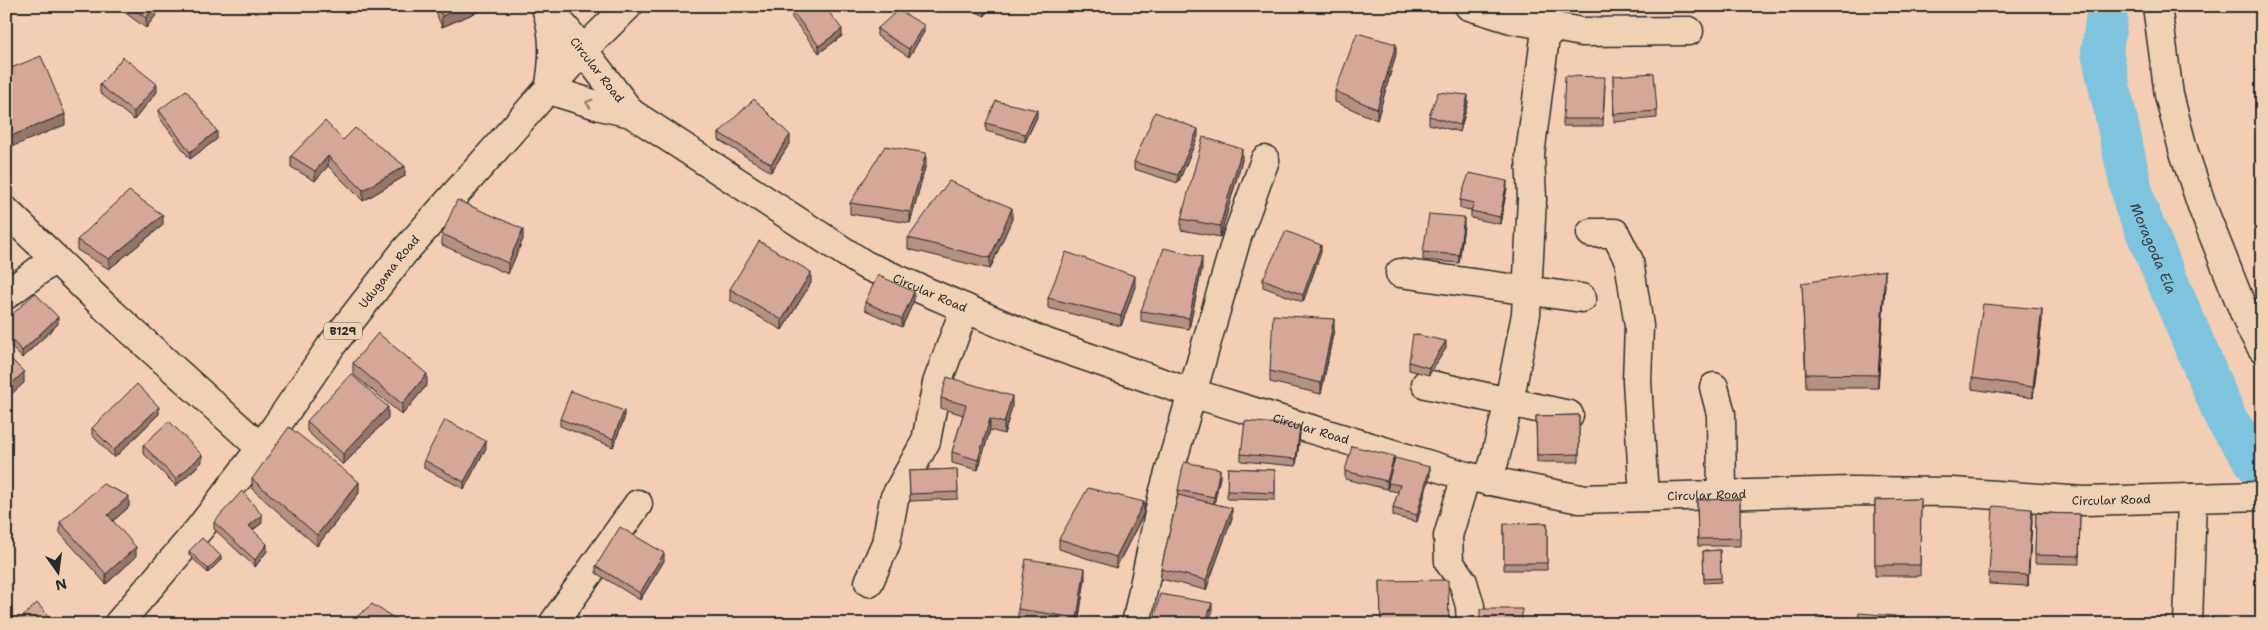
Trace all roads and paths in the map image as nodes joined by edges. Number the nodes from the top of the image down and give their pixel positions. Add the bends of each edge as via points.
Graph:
1 (546, 6) edge
2 (628, 6) edge
3 (1469, 6) edge
4 (2157, 6) edge
5 (1548, 16) edge
6 (1689, 31) dead end
7 (583, 50) junction
8 (549, 90) junction
9 (631, 113) junction
10 (1265, 160) dead end
11 (6, 211) edge
12 (1591, 233) dead end
13 (54, 259) junction
14 (1400, 273) dead end
15 (1528, 290) junction
16 (6, 295) edge
17 (1582, 298) dead end
18 (965, 308) junction
19 (2262, 348) edge
20 (1426, 384) dead end
21 (1714, 387) dead end
22 (1192, 392) junction
23 (1509, 402) junction
24 (1569, 414) edge
25 (262, 448) junction
26 (1476, 478) junction
27 (1722, 496) junction
28 (2250, 496) edge
29 (1644, 497) junction
30 (2192, 498) junction
31 (638, 504) dead end
32 (869, 582) dead end
33 (118, 624) edge
34 (552, 624) edge
35 (1136, 624) edge
36 (1471, 624) edge
37 (2188, 624) edge

1 - 7 street, Circular Road
1 - 8 street via 553,38
2 - 7 street, Udugama Road
3 - 5 street via 1511,19
4 - 19 street via 2169,95 2183,149 2203,209 2250,327
5 - 6 street via 1582,32
5 - 15 street via 1530,155 1532,199
7 - 8 street, Udugama Road / B129
7 - 9 street, Circular Road
9 -> 8 street
8 - 25 street, Udugama Road / B129 via 404,252 331,346
9 - 18 street, Circular Road via 865,265
10 - 22 street via 1237,237
11 - 13 street
12 - 29 street via 1615,233 1629,261 1639,326 1637,382
13 - 16 street
13 - 25 street
14 - 15 street
15 - 17 street
15 - 23 street
18 - 22 street, Circular Road via 1041,341
18 - 32 street via 937,383 926,441 894,499 886,543
20 - 23 street
21 - 27 street via 1721,414
22 - 26 street, Circular Road
22 - 35 street via 1163,494
23 - 24 street
23 - 26 street via 1494,462
25 - 33 street, Udugama Road / B129
26 - 29 street, Circular Road via 1580,499
26 - 36 street via 1448,536 1449,562 1463,582
27 - 29 street, Circular Road
27 - 30 street, Circular Road via 1851,491 1954,492 2084,501
28 - 30 street, Circular Road
30 - 37 street
31 - 34 street

